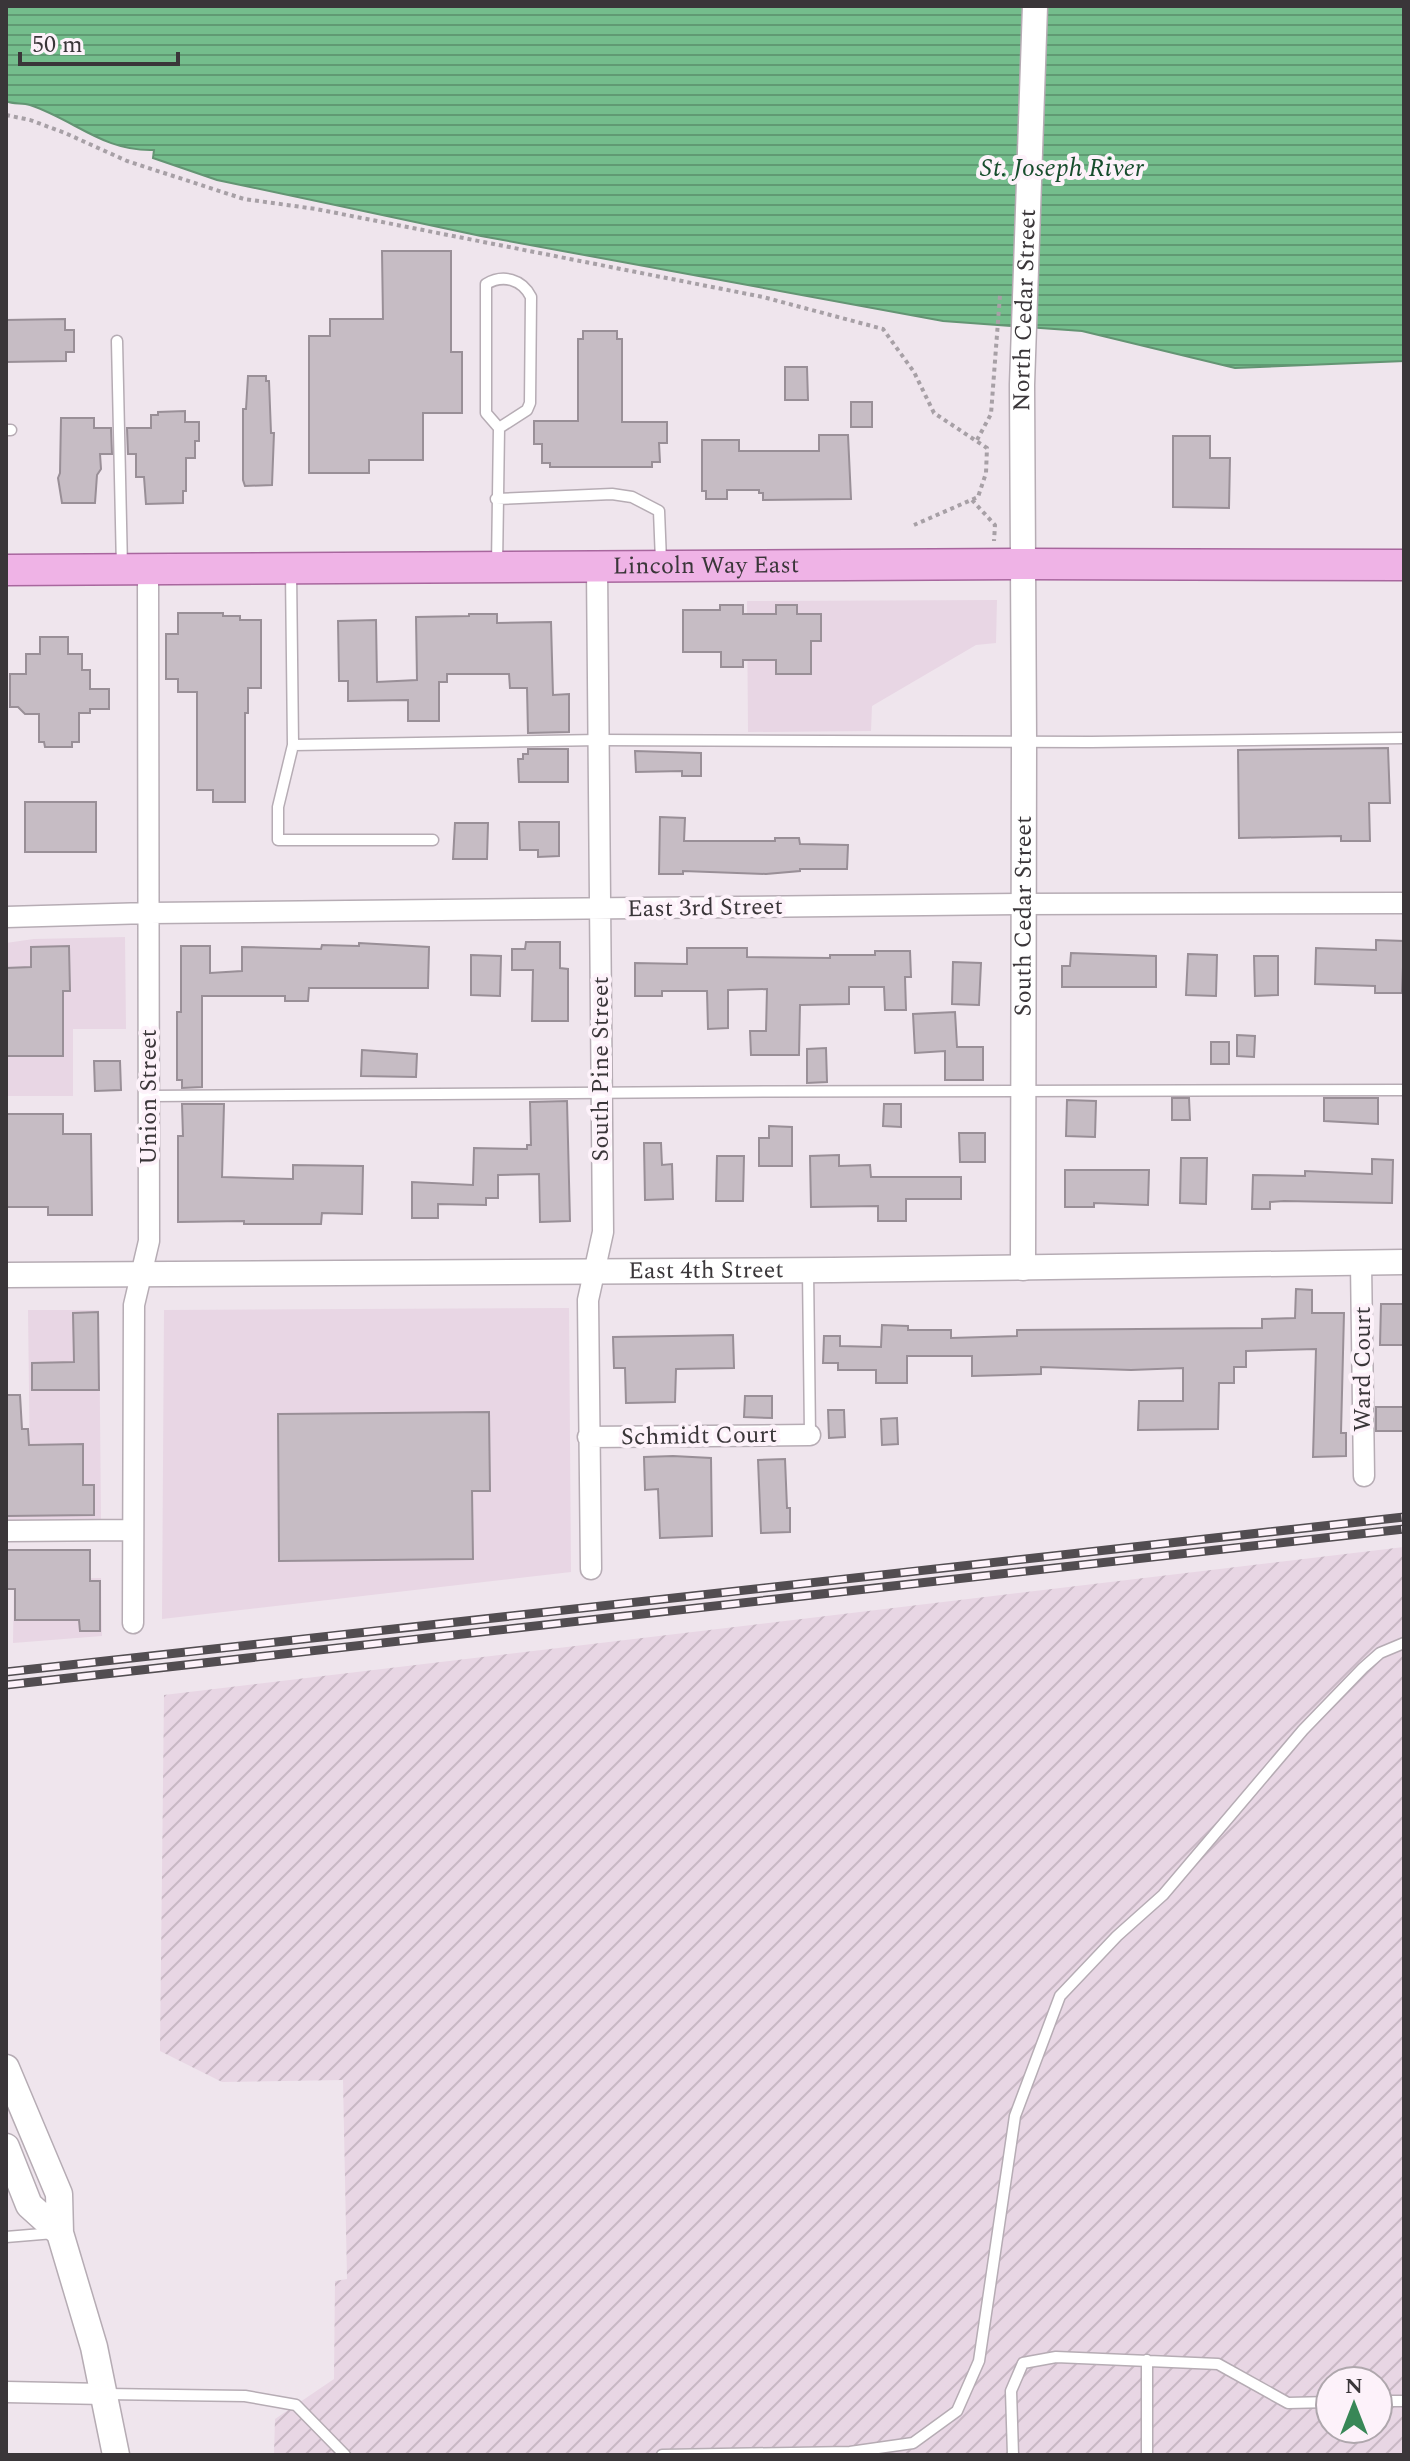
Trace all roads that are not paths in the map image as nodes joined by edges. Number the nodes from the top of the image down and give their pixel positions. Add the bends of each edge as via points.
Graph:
1 (1035, 6) edge
2 (117, 341) dead end
3 (499, 428) junction
4 (496, 499) junction
5 (1009, 565) junction
6 (1404, 565) edge
7 (661, 567) junction
8 (497, 568) junction
9 (597, 568) junction
10 (291, 569) junction
11 (6, 570) edge
12 (135, 570) junction
13 (1404, 738) edge
14 (600, 740) junction
15 (1024, 741) junction
16 (293, 745) junction
17 (433, 840) dead end
18 (1404, 903) edge
19 (1022, 904) junction
20 (600, 910) junction
21 (149, 913) junction
22 (6, 917) edge
23 (1404, 1090) edge
24 (600, 1091) junction
25 (1023, 1092) junction
26 (149, 1096) junction
27 (1404, 1262) edge
28 (1361, 1263) junction
29 (1023, 1268) junction
30 (808, 1270) junction
31 (595, 1271) junction
32 (142, 1274) junction
33 (6, 1275) edge
34 (810, 1435) joint
35 (588, 1437) junction
36 (1364, 1476) dead end
37 (132, 1530) junction
38 (6, 1531) edge
39 (591, 1569) dead end
40 (133, 1623) dead end
41 (1404, 1643) edge
42 (6, 2068) edge
43 (6, 2147) edge
44 (60, 2233) junction
45 (6, 2237) edge
46 (1147, 2360) junction
47 (6, 2392) edge
48 (104, 2394) junction
49 (1314, 2402) edge
50 (116, 2455) edge
51 (345, 2455) edge
52 (662, 2455) edge
53 (1013, 2455) edge
54 (1147, 2455) edge

1 - 5 street, North Cedar Street via 1022,385
2 - 12 lane
3 - 3 lane via 530,403 531,297 514,279 496,278 486,284 486,413
3 - 4 lane
4 - 7 lane via 632,497 659,511
4 - 8 lane
5 - 6 main road, Lincoln Way East
5 - 7 main road, Lincoln Way East
5 - 15 street, South Cedar Street
7 - 9 main road, Lincoln Way East
8 - 9 main road, Lincoln Way East
8 - 10 main road, Lincoln Way East
9 - 14 street, South Pine Street
10 - 12 main road, Lincoln Way East
10 - 16 lane
11 - 12 main road, Lincoln Way East
12 - 21 street, Union Street
13 - 15 lane
14 - 15 lane
14 - 16 lane
14 - 20 street, South Pine Street
15 - 19 street, South Cedar Street
16 - 17 lane via 278,807 278,840
18 - 19 street, East 3rd Street
19 - 20 street, East 3rd Street
19 - 25 street, South Cedar Street
20 - 21 street, East 3rd Street
20 - 24 street, South Pine Street
21 - 22 street, East 3rd Street
21 - 26 street, Union Street
23 - 25 lane
24 - 25 lane
24 - 26 lane
24 - 31 street, South Pine Street via 603,1232
25 - 29 street, South Cedar Street
26 - 32 street, Union Street via 149,1241
27 - 28 street, East 4th Street
28 - 29 street, East 4th Street
28 - 36 street, Ward Court
29 - 30 street, East 4th Street
30 - 31 street, East 4th Street
30 - 34 lane
31 - 32 street, East 4th Street
31 - 35 street, South Pine Street via 588,1300
32 - 33 street, East 4th Street
32 - 37 street, Union Street via 134,1305
34 - 35 street, Schmidt Court
35 - 39 street, South Pine Street
37 - 38 street
37 - 40 street, Union Street
41 - 52 lane via 1363,1668 1303,1730 1163,1895 1060,1996 1015,2116 979,2361 957,2411 913,2443 866,2450
42 - 44 main road via 59,2194
43 - 44 main road via 29,2205
44 - 45 lane
44 - 48 main road
46 - 49 lane via 1218,2364 1288,2403
46 - 53 lane via 1056,2357 1023,2363 1011,2391
46 - 54 lane
47 - 48 street
48 - 50 main road
48 - 51 lane via 245,2396 296,2405

